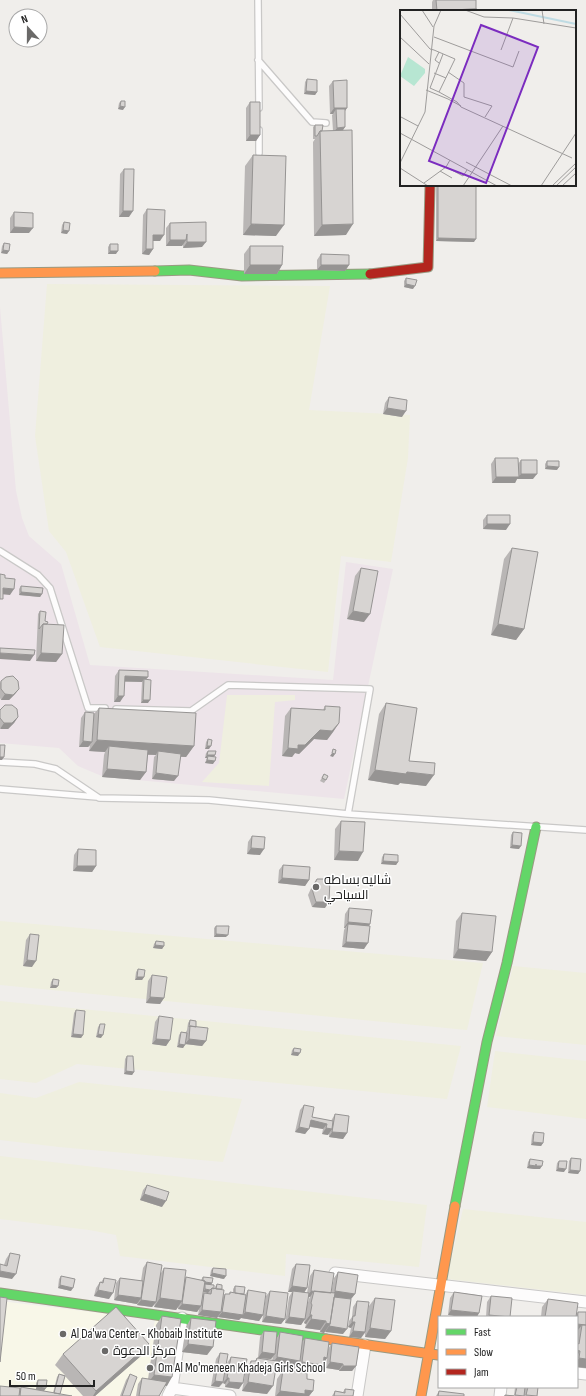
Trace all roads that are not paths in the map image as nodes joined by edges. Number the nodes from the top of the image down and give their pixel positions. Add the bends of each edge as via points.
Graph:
1 (258, 0) edge
2 (258, 59) junction
3 (259, 114) edge
4 (259, 122) edge
5 (326, 123) dead end
6 (260, 153) dead end
7 (430, 186) edge
8 (0, 273) edge
9 (0, 551) edge
10 (0, 762) edge
11 (0, 789) edge
12 (99, 798) junction
13 (348, 814) junction
14 (536, 826) junction
15 (586, 830) edge
16 (335, 1273) edge
17 (440, 1285) junction
18 (0, 1293) edge
19 (586, 1302) edge
20 (182, 1318) junction
21 (365, 1345) junction
22 (428, 1354) junction
23 (438, 1355) edge
24 (170, 1392) edge
25 (230, 1396) edge
26 (357, 1396) edge
27 (421, 1396) edge

1 - 2 lane
2 - 3 lane
2 - 5 lane via 312,122
4 - 6 lane
7 - 8 street via 428,267 368,274 242,276 189,270
9 - 13 lane via 38,575 50,588 88,708 191,711 228,685 370,689
10 - 12 lane via 35,764 56,769
11 - 12 lane
12 - 13 lane via 209,800
13 - 14 lane
14 - 15 lane
14 - 17 street via 509,955 487,1042
16 - 17 street
17 - 19 street
17 - 22 street
18 - 20 street
20 - 21 street
20 - 24 street
21 - 22 street
21 - 26 street
22 - 23 street
22 - 27 street
24 - 25 street

